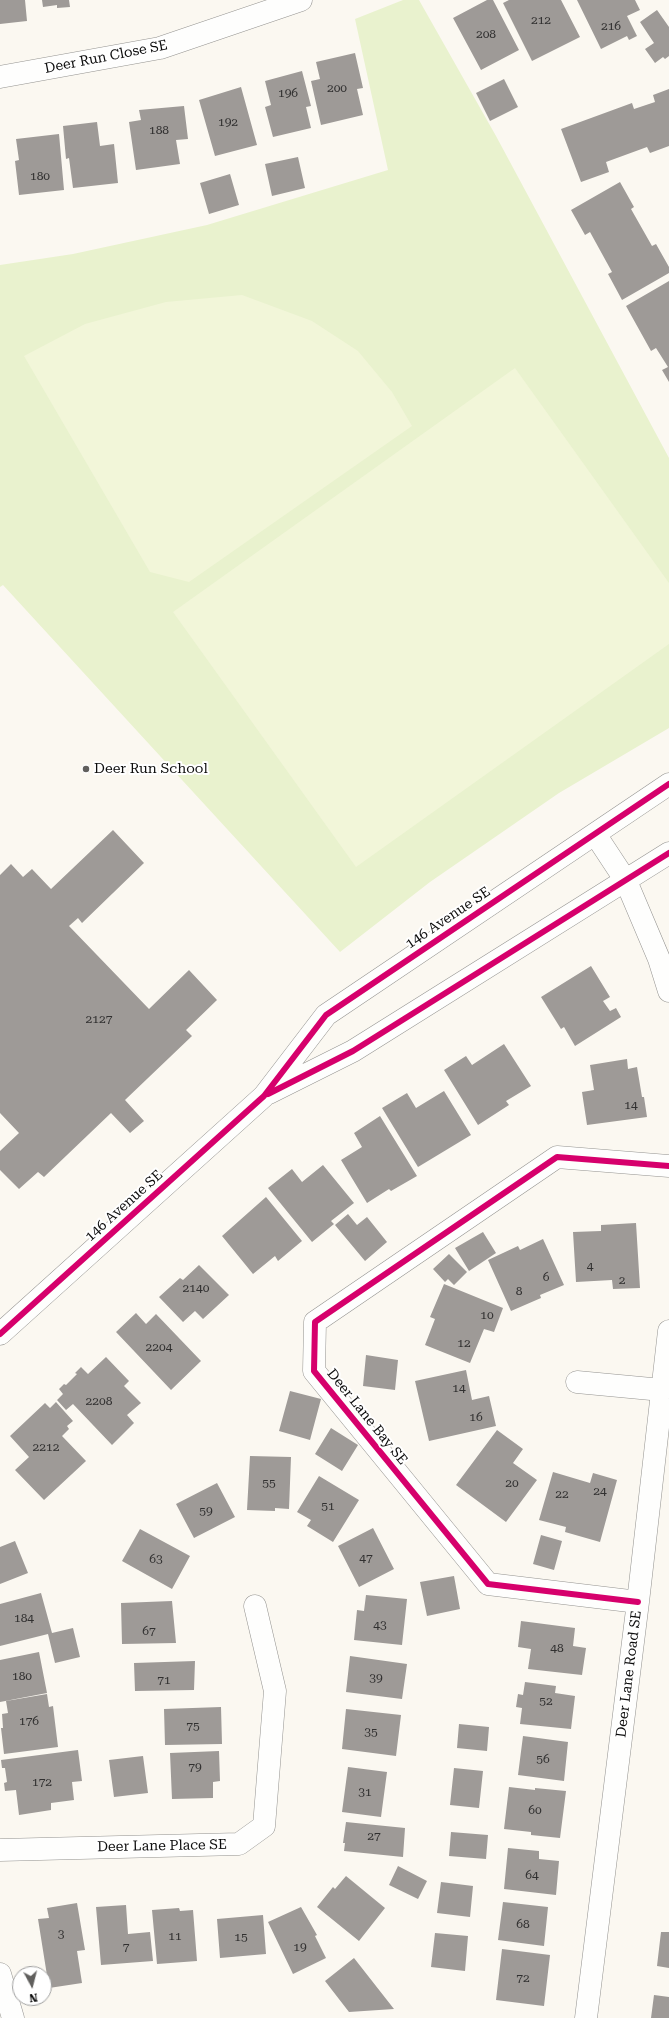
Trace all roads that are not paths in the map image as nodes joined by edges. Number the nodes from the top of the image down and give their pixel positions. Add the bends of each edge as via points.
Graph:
1 (301, 0) edge
2 (0, 77) edge
3 (669, 784) edge
4 (595, 834) junction
5 (669, 853) edge
6 (626, 881) junction
7 (669, 991) edge
8 (264, 1096) junction
9 (669, 1166) edge
10 (669, 1331) edge
11 (0, 1334) edge
12 (577, 1382) dead end
13 (662, 1390) junction
14 (638, 1602) junction
15 (255, 1606) dead end
16 (0, 1850) edge
17 (0, 1974) edge
18 (13, 2018) edge
19 (586, 2018) edge

1 - 2 street, Deer Run Close SE via 160,48
3 - 4 street, 146 Avenue SE
4 - 6 street
4 - 8 street, 146 Avenue SE via 326,1015
5 - 6 street, 146 Avenue SE
6 - 7 street via 659,959
6 - 8 street, 146 Avenue SE via 353,1050
8 - 11 street, 146 Avenue SE
9 - 14 street, Deer Lane Bay SE via 557,1157 315,1322 314,1371 488,1584
10 - 13 street, Deer Lane Road SE
12 - 13 street
13 - 14 street, Deer Lane Road SE
14 - 19 street, Deer Lane Road SE
15 - 16 street, Deer Lane Place SE via 275,1692 264,1826 239,1844
17 - 18 street

